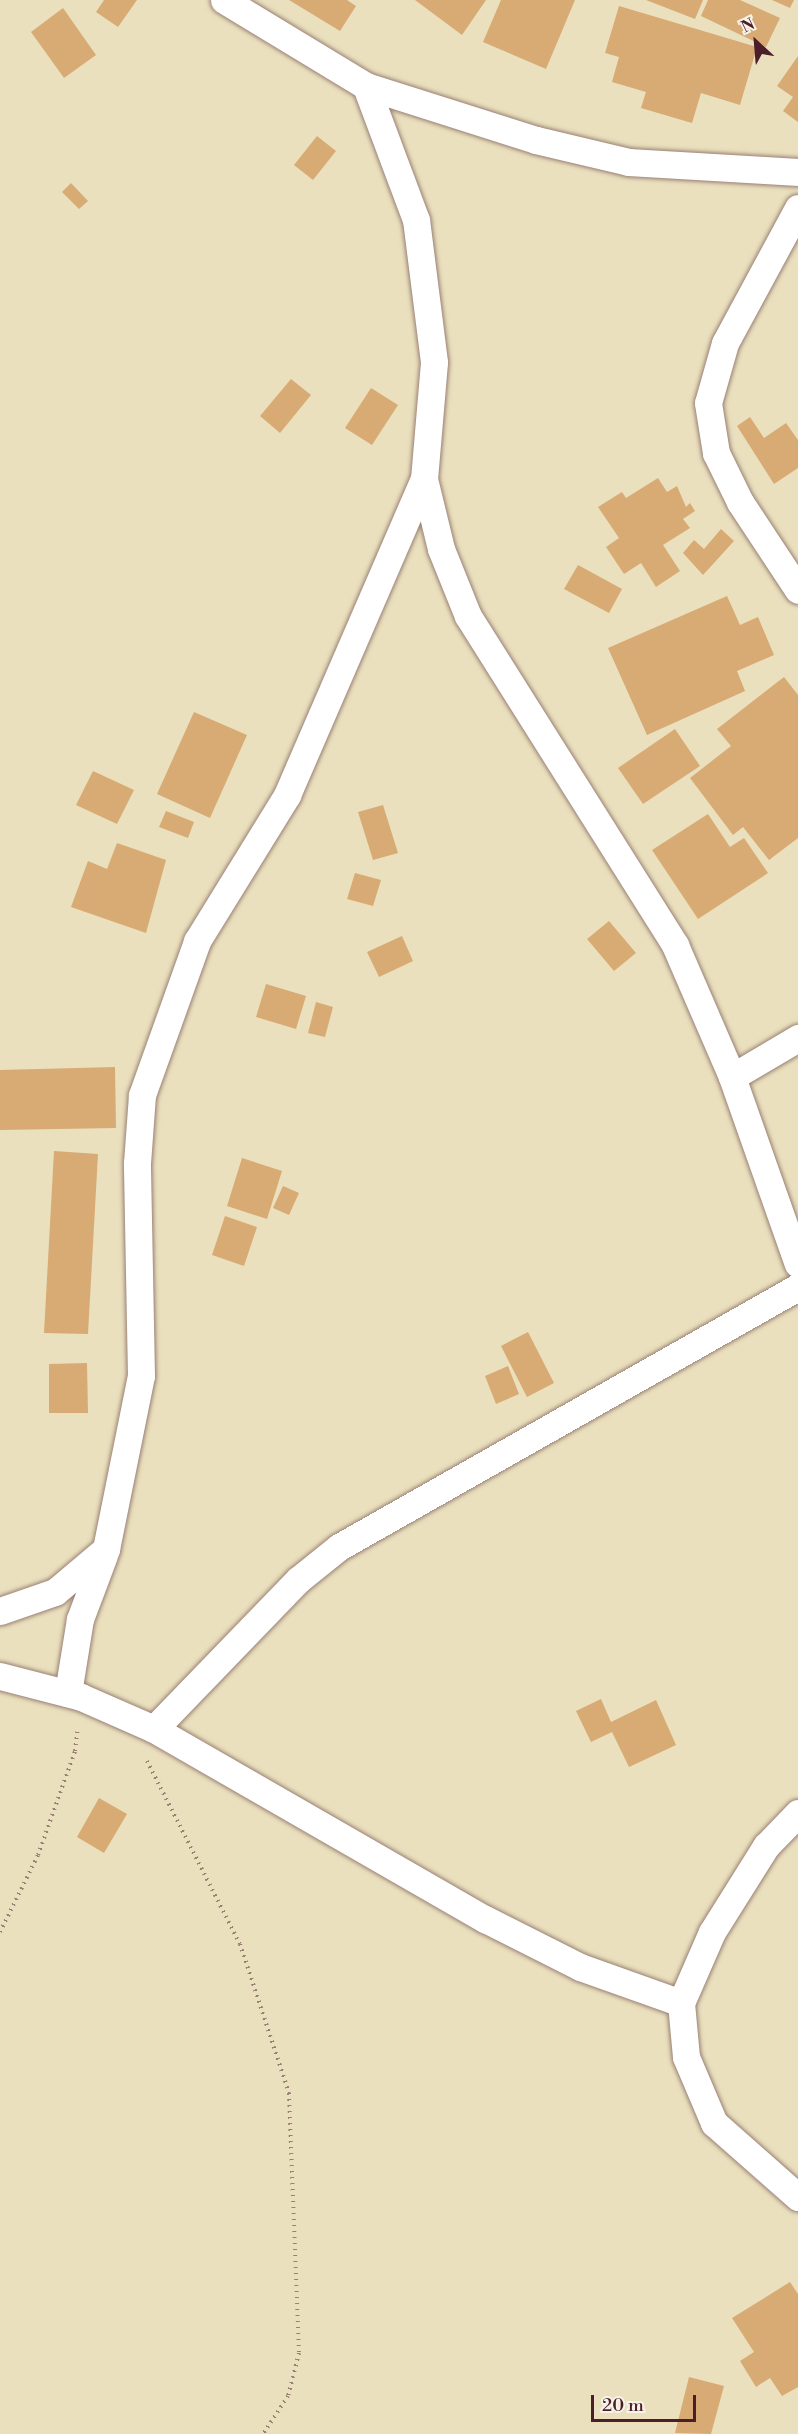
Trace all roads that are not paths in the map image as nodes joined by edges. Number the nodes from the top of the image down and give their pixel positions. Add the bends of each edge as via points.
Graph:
1 (224, 0) edge
2 (366, 86) junction
3 (798, 172) edge
4 (798, 208) edge
5 (424, 479) junction
6 (798, 590) edge
7 (798, 1038) edge
8 (732, 1077) junction
9 (798, 1264) edge
10 (798, 1287) edge
11 (106, 1549) junction
12 (0, 1611) edge
13 (0, 1676) edge
14 (74, 1695) junction
15 (154, 1729) junction
16 (798, 1813) edge
17 (681, 2003) junction
18 (798, 2197) edge

1 - 2 street
2 - 3 street via 536,140 630,162
2 - 5 street via 416,220 434,362
4 - 6 street via 725,343 708,404 716,453 740,502
5 - 8 street via 441,549 468,616 675,945
5 - 11 street via 360,637 287,795 197,940 142,1095 136,1163 141,1376
7 - 8 street
8 - 9 street
10 - 15 street via 339,1547 298,1580
11 - 12 street via 55,1592
11 - 14 street via 80,1619
13 - 14 street
14 - 15 street
15 - 17 street via 485,1919 580,1967
16 - 17 street via 766,1846 712,1932
17 - 18 street via 686,2057 714,2123

